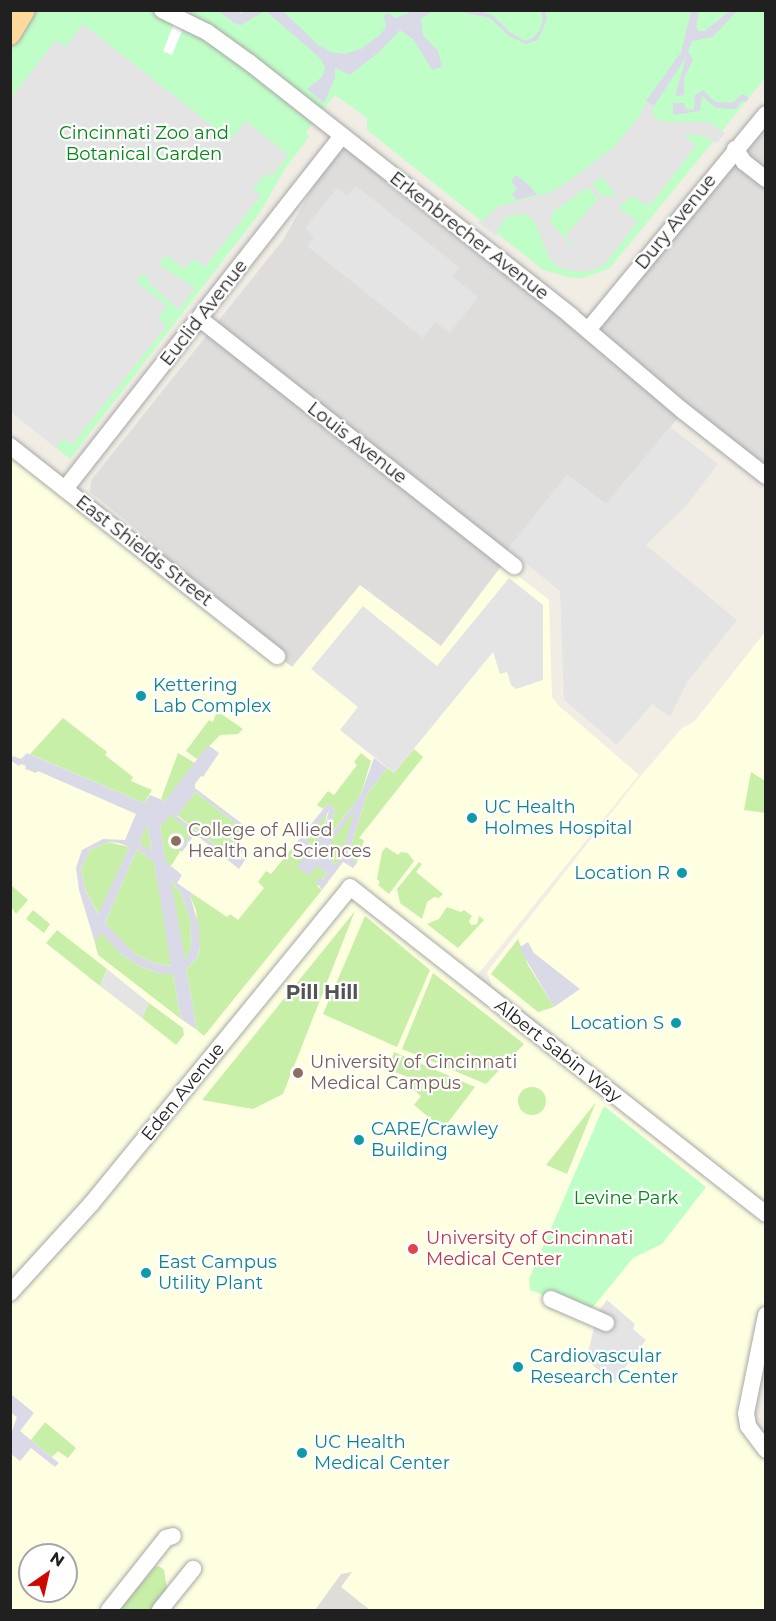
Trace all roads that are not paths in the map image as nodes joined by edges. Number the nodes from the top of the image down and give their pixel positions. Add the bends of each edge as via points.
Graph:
1 (26, 10) edge
2 (162, 10) edge
3 (10, 35) edge
4 (765, 114) edge
5 (342, 135) junction
6 (735, 149) junction
7 (765, 179) edge
8 (200, 319) junction
9 (588, 330) junction
10 (10, 446) edge
11 (765, 476) edge
12 (65, 489) junction
13 (514, 567) dead end
14 (277, 656) dead end
15 (350, 887) joint
16 (765, 1214) edge
17 (10, 1293) edge
18 (550, 1299) dead end
19 (765, 1315) edge
20 (606, 1323) dead end
21 (765, 1450) edge
22 (173, 1536) dead end
23 (193, 1569) dead end
24 (109, 1611) edge
25 (160, 1611) edge

1 - 3 main road
2 - 5 street, Erkenbrecher Avenue via 207,32
4 - 6 street, Dury Avenue
5 - 8 street, Euclid Avenue
5 - 9 street, Erkenbrecher Avenue
6 - 7 street
6 - 9 street, Dury Avenue
8 - 12 street, Euclid Avenue
8 - 13 street, Louis Avenue
9 - 11 street, Erkenbrecher Avenue
10 - 12 street, East Shields Street
12 - 14 street, East Shields Street
15 - 16 street, Albert Sabin Way
15 - 17 street, Eden Avenue via 91,1204
18 - 20 street
19 - 21 street via 746,1413 748,1425
22 - 24 street via 166,1538
23 - 25 street

